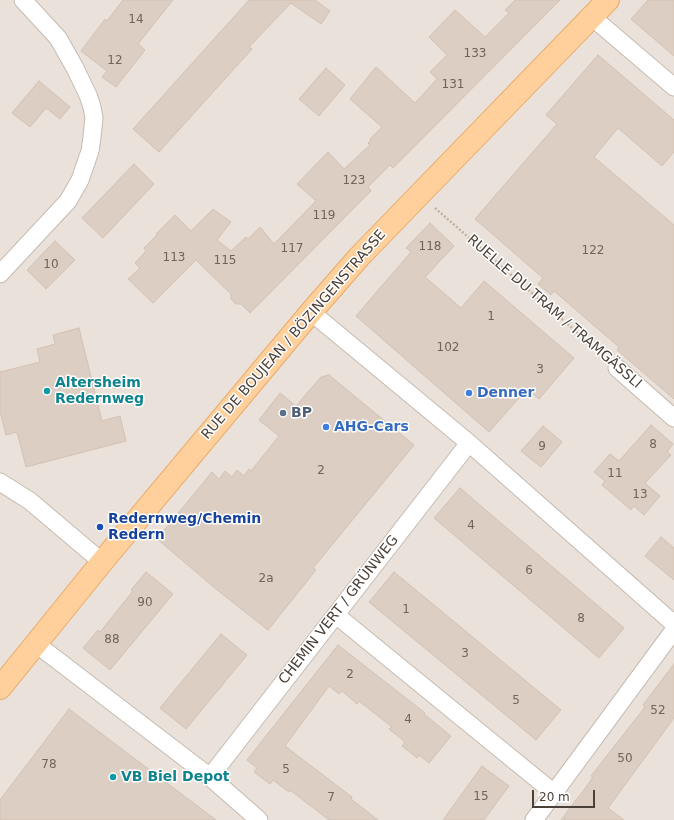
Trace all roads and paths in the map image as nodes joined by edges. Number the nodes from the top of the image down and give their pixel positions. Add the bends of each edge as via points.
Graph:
1 (23, 0) edge
2 (608, 0) edge
3 (592, 17) junction
4 (674, 87) edge
5 (435, 207) dead end
6 (0, 274) edge
7 (311, 312) junction
8 (617, 368) joint
9 (674, 418) edge
10 (469, 443) junction
11 (0, 482) edge
12 (102, 562) junction
13 (336, 615) junction
14 (674, 624) edge
15 (674, 630) edge
16 (35, 643) junction
17 (0, 688) edge
18 (210, 777) junction
19 (554, 793) junction
20 (259, 820) edge
21 (534, 820) edge

1 - 6 street via 58,38 88,95 94,118 90,151 80,180 68,201
2 - 3 main road, RUE DE BOUJEAN / BÖZINGENSTRASSE
3 - 4 street
3 - 7 main road, RUE DE BOUJEAN / BÖZINGENSTRASSE via 370,246
5 - 8 path, RUELLE DU TRAM / TRAMGÄSSLI
7 - 10 street
7 - 12 main road, RUE DE BOUJEAN / BÖZINGENSTRASSE
8 - 9 street, RUELLE DU TRAM / TRAMGÄSSLI
10 - 13 street, CHEMIN VERT / GRÜNWEG
10 - 14 street
11 - 12 street via 30,501
12 - 16 main road, RUE DE BOUJEAN / BÖZINGENSTRASSE
13 - 18 street, CHEMIN VERT / GRÜNWEG
13 - 19 street
15 - 19 street
16 - 17 main road, RUE DE BOUJEAN / BÖZINGENSTRASSE
16 - 18 street
18 - 20 street
19 - 21 street

